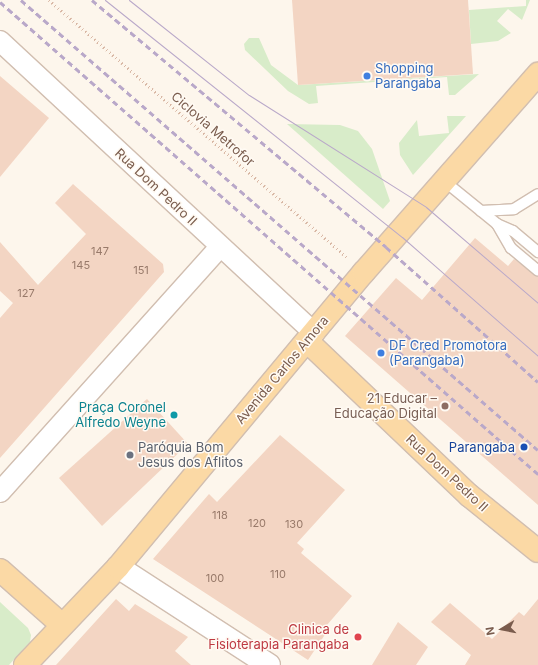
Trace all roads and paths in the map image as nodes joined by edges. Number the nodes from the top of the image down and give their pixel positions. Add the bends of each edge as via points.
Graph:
1 (49, 0) edge
2 (0, 41) edge
3 (538, 74) edge
4 (443, 180) junction
5 (538, 194) edge
6 (481, 211) junction
7 (497, 224) junction
8 (220, 247) junction
9 (538, 252) edge
10 (538, 271) edge
11 (364, 272) junction
12 (310, 337) junction
13 (0, 492) edge
14 (538, 551) edge
15 (118, 567) junction
16 (0, 570) edge
17 (61, 624) junction
18 (25, 665) edge
19 (269, 665) edge

1 - 11 path, Ciclovia Metrofor
2 - 8 street, Rua Dom Pedro II
3 - 4 main road, Avenida Carlos Amora
4 - 6 lane
4 - 11 main road, Avenida Carlos Amora
5 - 6 lane via 514,209
6 - 7 lane
7 - 9 lane via 513,231
7 - 10 lane via 512,248
8 - 12 street, Rua Dom Pedro II
8 - 13 street
11 - 12 main road, Avenida Carlos Amora
12 - 14 main road, Rua Dom Pedro II via 470,496
12 - 15 main road, Avenida Carlos Amora
15 - 17 main road, Avenida Carlos Amora
15 - 19 main road
16 - 17 main road
17 - 18 main road, Avenida Carlos Amora

